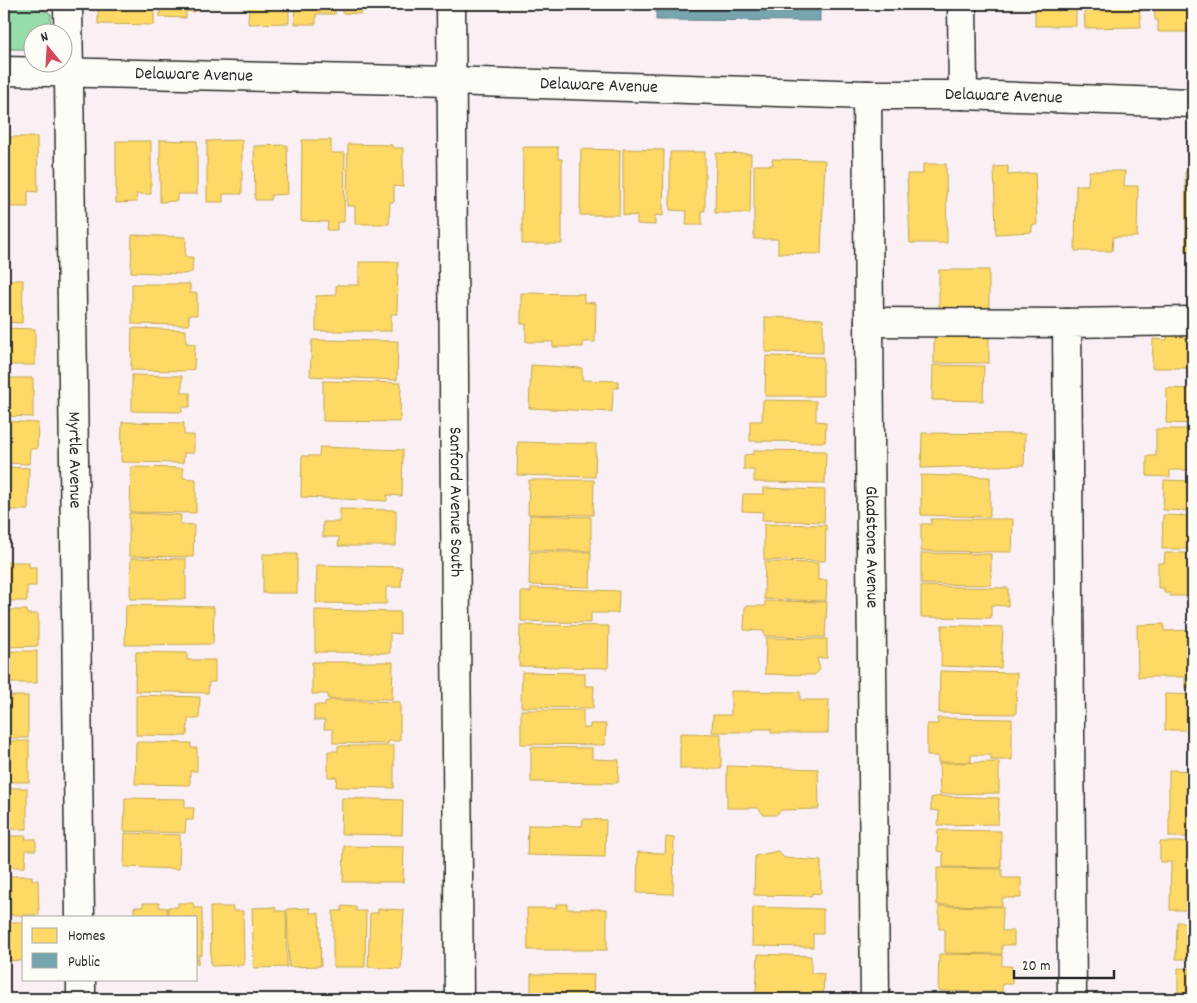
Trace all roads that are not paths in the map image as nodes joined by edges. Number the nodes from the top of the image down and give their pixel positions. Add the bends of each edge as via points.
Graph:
1 (68, 4) edge
2 (451, 4) edge
3 (962, 4) edge
4 (68, 22) edge
5 (4, 71) edge
6 (22, 71) edge
7 (68, 72) joint
8 (451, 82) junction
9 (867, 95) junction
10 (963, 95) junction
11 (1193, 103) edge
12 (1193, 321) edge
13 (869, 322) junction
14 (1067, 323) junction
15 (80, 916) edge
16 (81, 980) edge
17 (81, 999) edge
18 (459, 999) edge
19 (875, 999) edge
20 (1072, 999) edge

1 - 4 street, Myrtle Avenue
2 - 8 street, Sanford Avenue South
3 - 10 street
5 - 6 street, Delaware Avenue
7 - 8 street, Delaware Avenue
7 - 15 street, Myrtle Avenue
8 - 9 street, Delaware Avenue
8 - 18 street, Sanford Avenue South
9 - 10 street, Delaware Avenue
9 - 13 street, Gladstone Avenue
10 - 11 street, Delaware Avenue
12 - 14 street
13 - 14 street
13 - 19 street, Gladstone Avenue
14 - 20 street
16 - 17 street

